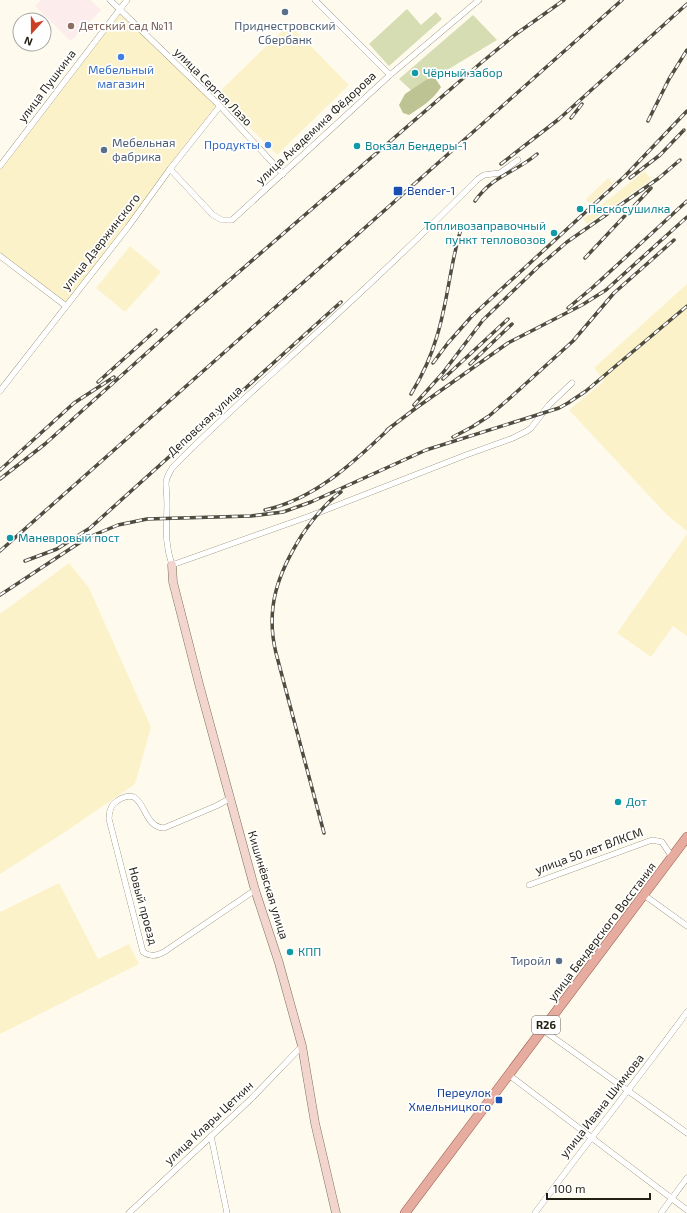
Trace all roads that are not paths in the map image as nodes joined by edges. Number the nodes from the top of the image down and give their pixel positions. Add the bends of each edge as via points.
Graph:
1 (110, 0) edge
2 (127, 0) edge
3 (315, 0) edge
4 (479, 0) edge
5 (119, 10) junction
6 (390, 76) junction
7 (220, 106) junction
8 (518, 160) dead end
9 (0, 166) edge
10 (170, 169) junction
11 (283, 174) junction
12 (0, 256) edge
13 (66, 306) junction
14 (572, 383) dead end
15 (0, 391) edge
16 (172, 565) junction
17 (231, 798) junction
18 (687, 837) edge
19 (672, 857) junction
20 (529, 885) dead end
21 (255, 890) junction
22 (644, 895) junction
23 (687, 926) edge
24 (687, 1012) edge
25 (543, 1030) junction
26 (302, 1046) junction
27 (509, 1075) junction
28 (628, 1091) junction
29 (687, 1134) edge
30 (211, 1136) junction
31 (590, 1138) junction
32 (687, 1178) edge
33 (672, 1199) junction
34 (687, 1210) edge
35 (129, 1213) edge
36 (227, 1213) edge
37 (336, 1213) edge
38 (406, 1213) edge
39 (535, 1213) edge
40 (661, 1213) edge

1 - 5 street, улица Сергея Лазо
2 - 5 street, улица Пушкина
3 - 6 street
4 - 6 street, улица Академика Фёдорова
5 - 7 street, улица Сергея Лазо
5 - 9 street, улица Пушкина
6 - 11 street, улица Академика Фёдорова
7 - 10 street, улица Дзержинского
7 - 11 street, улица Сергея Лазо
8 - 16 street, Деповская улица via 500,173 478,179 172,468 166,481 166,540
10 - 11 street, улица Академика Фёдорова via 213,215 228,221 236,217
10 - 13 street, улица Дзержинского
12 - 13 street
13 - 15 street, улица Дзержинского
14 - 16 street via 549,405 527,432 310,516
16 - 17 street, Кишинёвская улица via 173,582
17 - 21 street, Кишинёвская улица
17 - 21 street, Новый проезд via 164,828 154,825 136,797 124,796 110,807 109,820 142,952 148,956 164,952
18 - 19 main road, улица Бендерского Восстания / R26
19 - 20 street, улица 50 лет ВЛКСМ via 662,842 652,840
19 - 22 main road, улица Бендерского Восстания / R26
21 - 26 street, Кишинёвская улица
22 - 23 street
22 - 25 main road, улица Бендерского Восстания / R26
24 - 28 street, улица Ивана Шимкова
25 - 27 main road, улица Бендерского Восстания / R26
25 - 28 street
26 - 30 street, улица Клары Цеткин
26 - 37 street, Кишинёвская улица via 315,1123
27 - 31 street
27 - 38 main road, улица Бендерского Восстания / R26
28 - 29 street
28 - 31 street, улица Ивана Шимкова
30 - 35 street, улица Клары Цеткин
30 - 36 street
31 - 33 street
31 - 39 street, улица Ивана Шимкова
32 - 33 street
33 - 34 street
33 - 40 street

